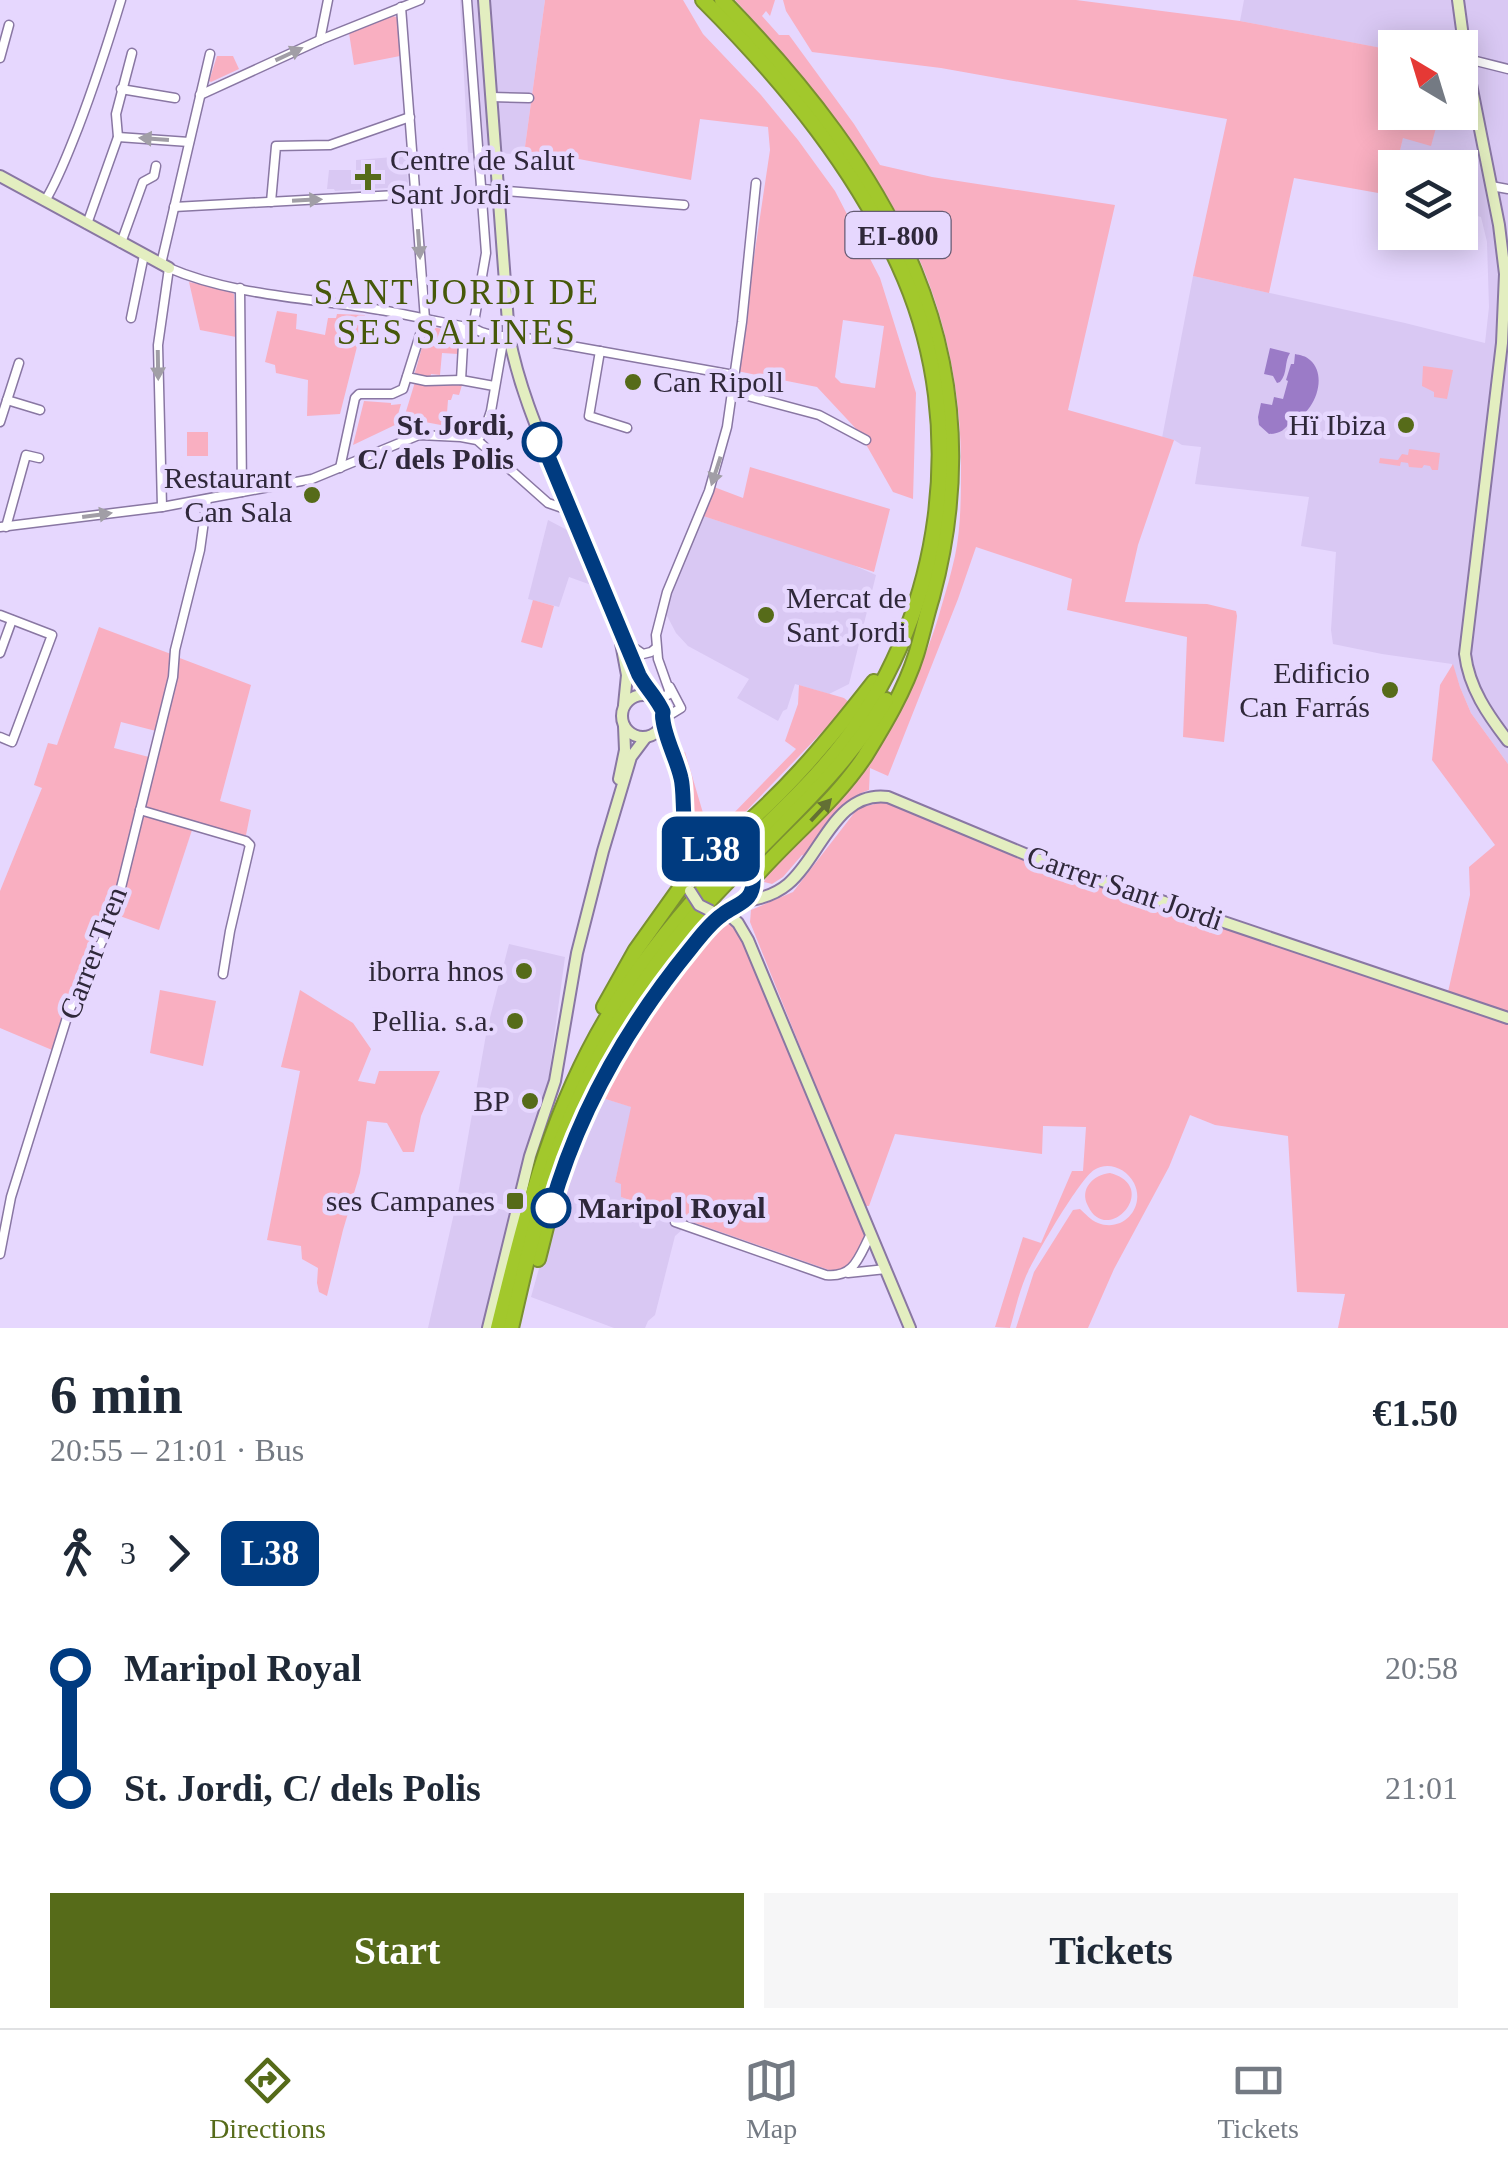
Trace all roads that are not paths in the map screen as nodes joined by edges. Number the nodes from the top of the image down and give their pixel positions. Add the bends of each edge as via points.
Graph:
1 (122, 0) edge
2 (328, 0) edge
3 (419, 0) edge
4 (467, 0) edge
5 (484, 0) edge
6 (703, 0) edge
7 (722, 0) edge
8 (1458, 0) edge
9 (402, 7) junction
10 (9, 25) dead end
11 (1461, 30) edge
12 (320, 40) junction
13 (132, 53) dead end
14 (210, 54) dead end
15 (0, 58) edge
16 (1478, 62) edge
17 (1508, 69) edge
18 (121, 90) junction
19 (200, 95) junction
20 (492, 97) junction
21 (176, 98) dead end
22 (528, 98) dead end
23 (410, 118) junction
24 (1478, 127) edge
25 (118, 137) junction
26 (189, 142) junction
27 (156, 166) dead end
28 (0, 176) edge
29 (756, 184) dead end
30 (1491, 186) junction
31 (482, 189) junction
32 (1508, 189) edge
33 (498, 190) junction
34 (415, 194) junction
35 (45, 201) junction
36 (271, 202) junction
37 (684, 205) dead end
38 (174, 206) junction
39 (87, 224) junction
40 (121, 242) junction
41 (144, 255) junction
42 (165, 266) junction
43 (240, 288) junction
44 (131, 318) dead end
45 (424, 319) junction
46 (468, 328) junction
47 (505, 337) junction
48 (1505, 344) edge
49 (600, 351) junction
50 (19, 363) dead end
51 (734, 375) junction
52 (407, 377) junction
53 (461, 380) junction
54 (494, 386) junction
55 (733, 392) junction
56 (6, 400) junction
57 (40, 410) dead end
58 (0, 420) edge
59 (627, 428) dead end
60 (477, 440) junction
61 (866, 440) dead end
62 (39, 458) dead end
63 (340, 468) junction
64 (242, 492) junction
65 (206, 499) junction
66 (162, 506) junction
67 (571, 511) junction
68 (3, 527) edge
69 (926, 614) junction
70 (0, 615) edge
71 (12, 620) junction
72 (616, 622) junction
73 (624, 638) junction
74 (656, 648) junction
75 (899, 650) junction
76 (0, 653) edge
77 (665, 679) junction
78 (654, 699) junction
79 (623, 708) junction
80 (663, 720) junction
81 (624, 726) junction
82 (647, 736) junction
83 (0, 737) edge
84 (1508, 741) edge
85 (674, 758) junction
86 (615, 805) junction
87 (140, 810) junction
88 (684, 830) junction
89 (719, 849) junction
90 (752, 877) junction
91 (689, 880) junction
92 (780, 890) junction
93 (744, 902) junction
94 (720, 912) junction
95 (748, 940) junction
96 (223, 974) dead end
97 (1508, 1018) edge
98 (573, 1082) junction
99 (676, 1222) dead end
100 (871, 1234) junction
101 (0, 1254) edge
102 (886, 1270) junction
103 (848, 1273) junction
104 (488, 1328) edge
105 (498, 1328) edge
106 (514, 1328) edge
107 (910, 1328) edge

1 - 35 street
2 - 12 street
3 - 9 street
4 - 31 street
5 - 20 street
6 - 75 highway, EI-800 via 768,69 835,156 882,230 921,325 935,396 939,477 930,554
7 - 69 highway, EI-800 via 845,149 893,225 922,288 941,354 952,431 948,518
8 - 11 street
9 - 12 street
9 - 23 street
10 - 15 street
19 -> 12 street
13 - 18 street
14 - 19 street
16 - 17 street
18 - 21 street
18 - 25 street
19 - 26 street
20 - 22 street
20 - 33 street
23 - 34 street
23 - 36 street via 330,145 276,146
24 - 30 street
26 -> 25 street
25 - 39 street
26 - 38 street
27 - 40 street via 154,176 142,182
28 - 35 street
29 - 51 street
30 - 32 street
30 - 48 street via 1505,264
31 - 33 street
31 - 46 street via 486,253
33 - 37 street
33 - 47 street
36 -> 34 street
34 -> 45 street
35 - 39 street
36 - 38 street
38 - 42 street
39 - 40 street
40 - 41 street
41 - 42 street
41 - 44 street
42 - 43 street
42 -> 66 street via 158,345
43 - 45 street
43 - 64 street
45 - 46 street
45 - 52 street
46 - 47 street
46 - 53 street
47 - 49 street
47 - 54 street
47 - 67 street
48 - 84 street via 1465,654 1481,702
49 - 51 street
49 - 59 street via 589,416
50 - 56 street
51 - 55 street
52 - 53 street
52 - 63 street via 398,392 355,398
53 - 54 street
54 - 60 street
55 - 61 street via 819,415
55 -> 74 street via 720,457 668,592
56 - 57 street
56 - 58 street
60 - 63 street via 419,435
60 - 67 street via 548,503
62 - 68 street via 26,455
63 - 64 street
64 - 65 street
65 - 66 street
65 - 87 street, Carrer Tren
68 -> 66 street
67 - 72 street
90 -> 69 highway via 865,756 910,672
69 - 106 highway, EI-800 via 896,682 855,747 686,928 621,1018 560,1143
70 - 71 street
71 - 76 street
71 - 83 street via 52,635 12,742
72 - 73 street
72 - 79 street via 627,675
73 - 74 street via 639,653
73 - 78 street
74 - 77 street
75 - 89 highway via 803,767
75 - 98 highway, EI-800 via 831,759 652,952
77 - 78 street via 668,695
77 - 80 street via 682,708
78 - 79 street via 632,698
78 - 80 street
79 - 81 street
80 - 82 street
80 - 85 street
81 - 82 street
81 - 86 street
82 - 85 street
82 - 86 street via 632,756
85 - 88 street via 685,799
86 - 104 street via 555,1081
87 - 96 street via 250,845
87 - 101 street, Carrer Tren via 114,916 70,1011 35,1115
88 - 89 street via 695,845
88 - 91 street
89 - 90 street, bridge via 744,858
89 - 91 street via 694,860
90 - 92 street via 762,890
90 - 93 street
91 - 94 street, bridge via 700,905
91 - 98 highway via 625,968
92 - 93 street
92 - 97 street, Carrer Sant Jordi via 855,802 888,797 1037,859
93 - 94 street
93 - 95 street
94 - 95 street
94 - 106 highway via 669,976 590,1103 564,1164 526,1307
95 - 100 street
98 - 105 highway, EI-800 via 538,1170
99 - 103 street via 826,1275
100 - 102 street
100 - 103 street
102 - 103 street
102 - 107 street

